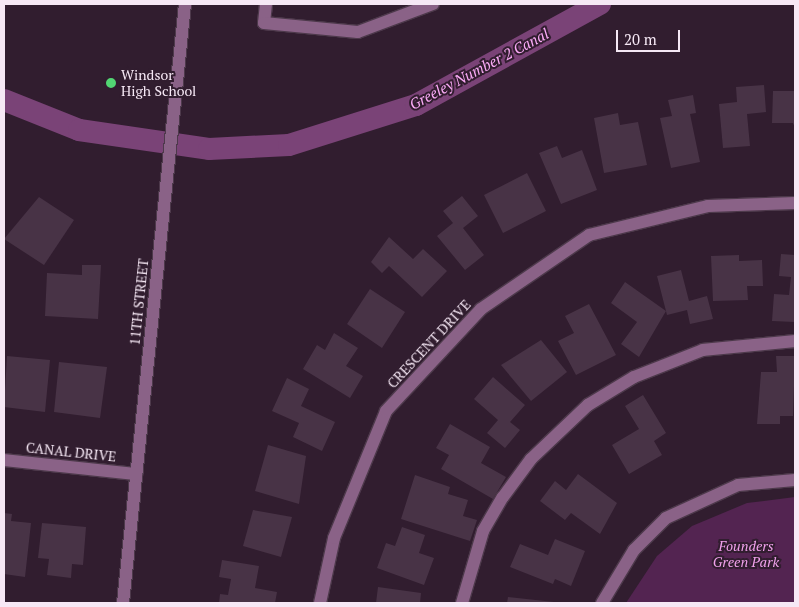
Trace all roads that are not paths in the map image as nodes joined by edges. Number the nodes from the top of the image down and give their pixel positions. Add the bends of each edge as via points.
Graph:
1 (185, 4) edge
2 (266, 4) edge
3 (433, 4) edge
4 (795, 203) edge
5 (795, 341) edge
6 (4, 460) edge
7 (136, 474) junction
8 (795, 480) edge
9 (123, 603) edge
10 (320, 603) edge
11 (462, 603) edge
12 (602, 603) edge

1 - 7 street, 11TH STREET
2 - 3 street via 264,23 358,32
4 - 10 street, CRESCENT DRIVE via 708,206 589,235 481,309 386,411 334,538
5 - 11 street via 703,350 641,373 588,405 531,459 503,497 483,531
6 - 7 street, CANAL DRIVE
7 - 9 street, 11TH STREET
8 - 12 street via 738,485 666,518 634,550

